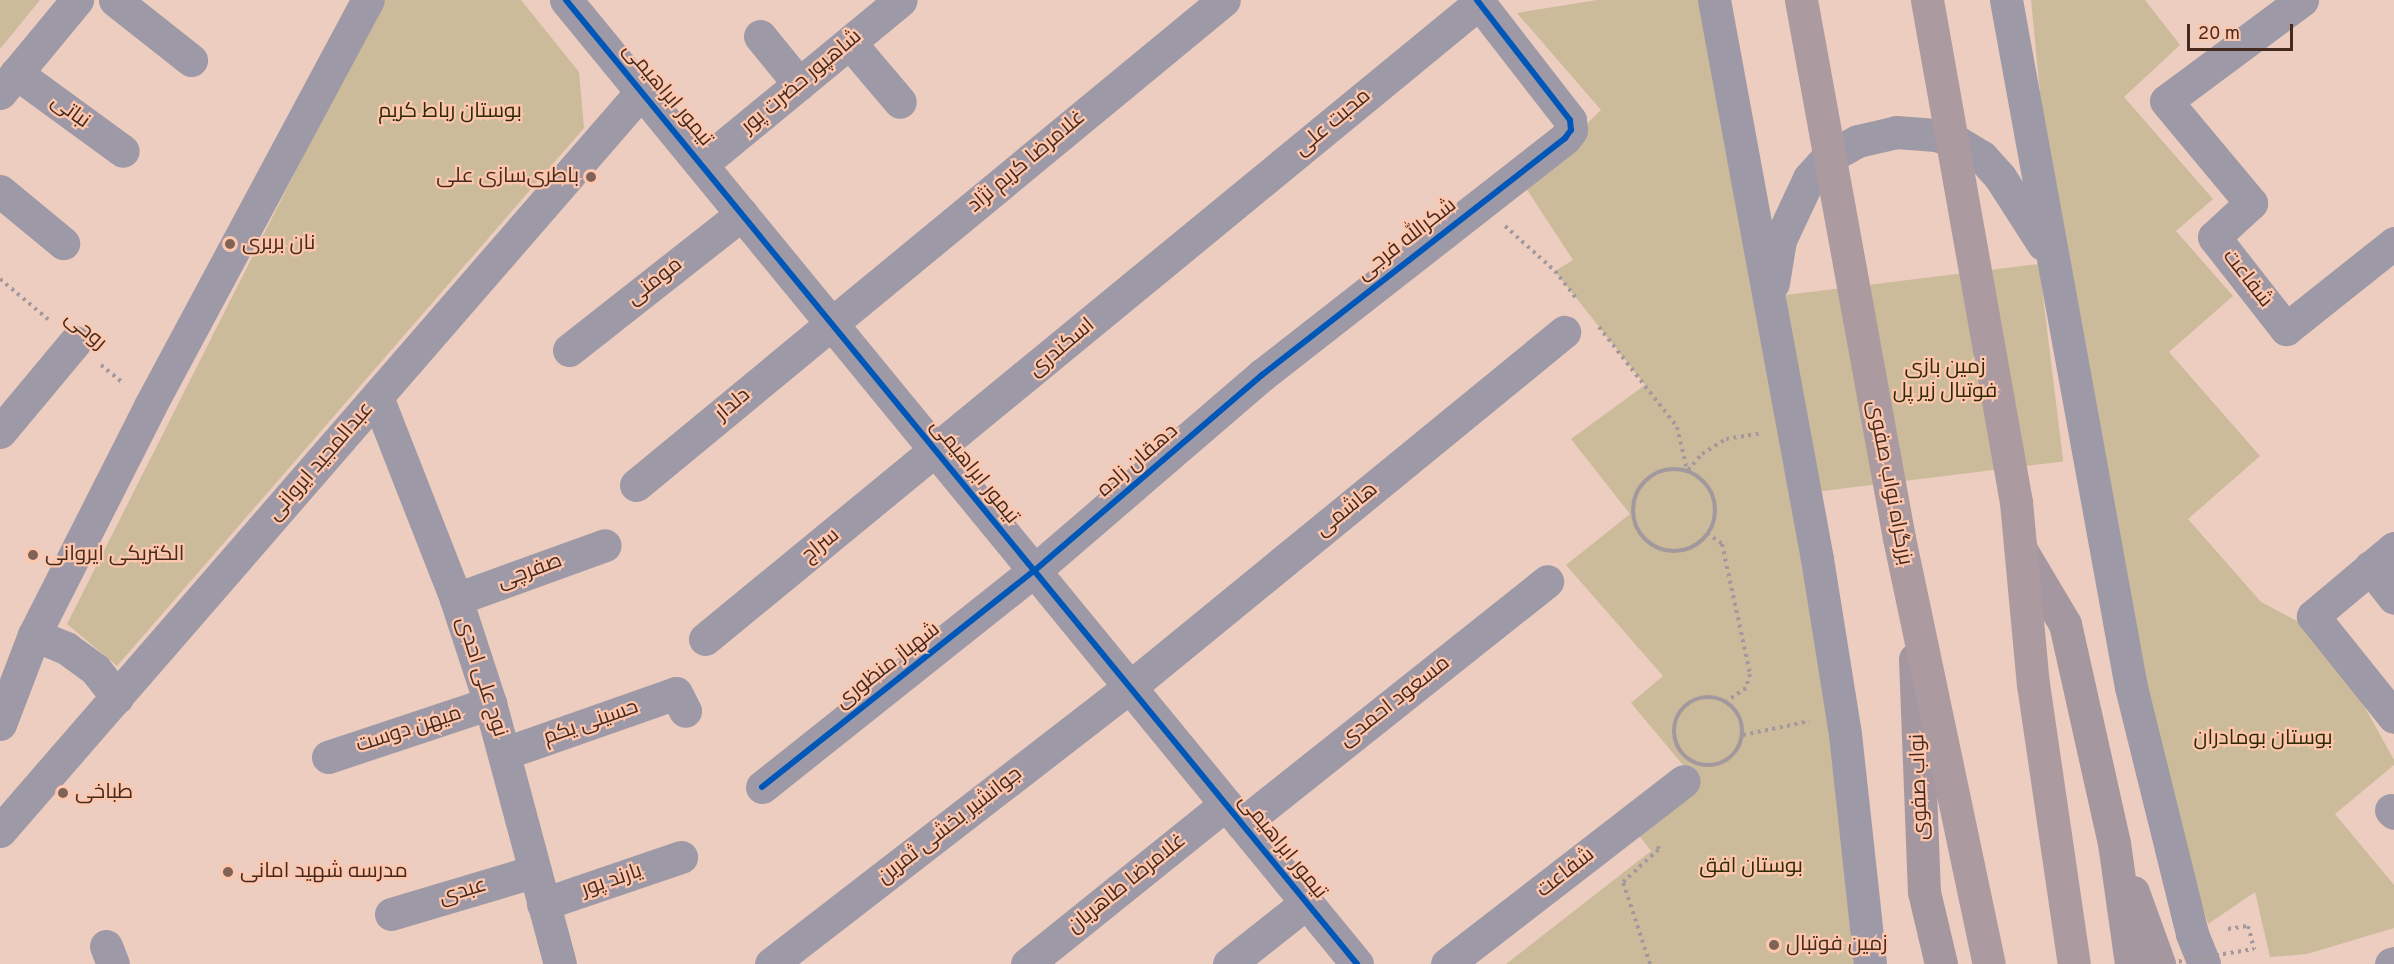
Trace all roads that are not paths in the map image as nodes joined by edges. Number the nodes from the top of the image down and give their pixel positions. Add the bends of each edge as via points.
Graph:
1 (77, 0) edge
2 (115, 0) edge
3 (368, 0) edge
4 (566, 0) edge
5 (901, 0) edge
6 (1224, 0) edge
7 (1714, 0) edge
8 (1801, 0) edge
9 (1928, 0) edge
10 (2006, 0) edge
11 (2302, 0) edge
12 (1478, 2) edge
13 (760, 36) dead end
14 (850, 42) junction
15 (191, 60) dead end
16 (8, 83) edge
17 (800, 84) junction
18 (641, 92) junction
19 (900, 102) dead end
20 (123, 151) dead end
21 (704, 163) junction
22 (0, 191) edge
23 (742, 214) junction
24 (63, 243) dead end
25 (2394, 243) edge
26 (1187, 244) joint
27 (2050, 256) junction
28 (1769, 303) junction
29 (831, 324) junction
30 (1564, 332) dead end
31 (75, 342) road end
32 (568, 350) dead end
33 (1262, 375) joint
34 (377, 397) junction
35 (0, 432) edge
36 (937, 452) junction
37 (636, 485) dead end
38 (605, 545) dead end
39 (2021, 550) junction
40 (2382, 557) edge
41 (1034, 571) junction
42 (1548, 581) dead end
43 (2394, 598) edge
44 (456, 599) junction
45 (1913, 608) junction
46 (34, 635) junction
47 (705, 639) dead end
48 (1130, 687) junction
49 (117, 697) junction
50 (681, 702) dead end
51 (490, 703) junction
52 (2394, 717) edge
53 (0, 724) edge
54 (505, 753) junction
55 (328, 756) dead end
56 (1684, 781) dead end
57 (762, 787) dead end
58 (1234, 814) junction
59 (0, 831) edge
60 (2114, 843) junction
61 (681, 857) dead end
62 (535, 871) junction
63 (1924, 892) junction
64 (1306, 903) junction
65 (543, 904) junction
66 (391, 914) dead end
67 (560, 964) edge
68 (771, 964) edge
69 (1027, 964) edge
70 (1229, 964) edge
71 (1357, 964) edge
72 (1447, 964) edge
73 (1870, 964) edge
74 (1926, 964) edge
75 (1941, 964) edge
76 (1989, 964) edge
77 (2074, 964) edge
78 (2131, 964) edge
79 (2159, 964) edge
80 (2204, 964) edge

1 - 16 street
2 - 15 street
3 - 46 street via 150,406
4 - 18 street, تیمور ابراهیمی
5 - 14 street, شاهپور حضرت پور
6 - 29 street, غلامرضا کریم نژاد
7 - 28 street
8 - 45 highway, بزرگراه نواب صفوی, bridge
9 - 39 highway, bridge via 2016,502
10 - 27 street
11 - 25 street, شفاعت via 2166,101 2251,203 2214,237 2286,329
12 - 26 street, محبت علی
12 - 33 street, شکرالله فرجی via 1570,120 1571,130
13 - 17 street
14 - 17 street, شاهپور حضرت پور
14 - 19 street
16 - 20 street, نباتی
17 - 21 street, شاهپور حضرت پور
18 - 21 street, تیمور ابراهیمی
18 - 34 street, عبدالمجید ایروانی
21 - 23 street, تیمور ابراهیمی
22 - 24 street
23 - 29 street, تیمور ابراهیمی
23 - 32 street, مومنی
26 - 36 street, اسکندری
27 - 28 street via 2000,177 1982,157 1936,135 1896,132 1858,141 1827,158 1809,178 1780,240
27 - 80 street via 2131,687 2192,934
28 - 73 street via 1842,714
29 - 36 street, تیمور ابراهیمی
29 - 37 street, دلدار
30 - 48 street, هاشمی
31 - 35 street
33 - 41 street, دهقان زاده
34 - 44 street, نوح علی احدی
34 - 49 street, عبدالمجید ایروانی
36 - 41 street, تیمور ابراهیمی
36 - 47 street, سراج
38 - 44 street, صفرچی
39 - 60 main road via 2065,624
39 - 77 highway via 2033,684
40 - 43 street
40 - 52 street via 2313,616
41 - 48 street, تیمور ابراهیمی
41 - 57 street, شهباز منظوری
42 - 58 street, مسعود احمدی
44 - 51 street, نوح علی احدی
45 - 63 main road, نواب صفوی
45 - 76 highway, بزرگراه نواب صفوی
46 - 49 street via 66,648 95,669
46 - 53 street
48 - 58 street, تیمور ابراهیمی
48 - 68 street, جوانشیر بخشی ثمرین
49 - 59 street, عبدالمجید ایروانی
50 - 54 street, حسینی یکم
51 - 54 street, نوح علی احدی
51 - 55 street, میهن دوست
54 - 62 street, نوح علی احدی
56 - 72 street, شفاعت
58 - 64 street, تیمور ابراهیمی
58 - 69 street, غلامرضا طاهریان
60 - 78 main road
60 - 79 main road
61 - 65 street, یارند پور
62 - 65 street, نوح علی احدی
62 - 66 street, عبدی
63 - 74 main road
63 - 75 main road, نواب صفوی
64 - 70 street
64 - 71 street, تیمور ابراهیمی
65 - 67 street, نوح علی احدی

